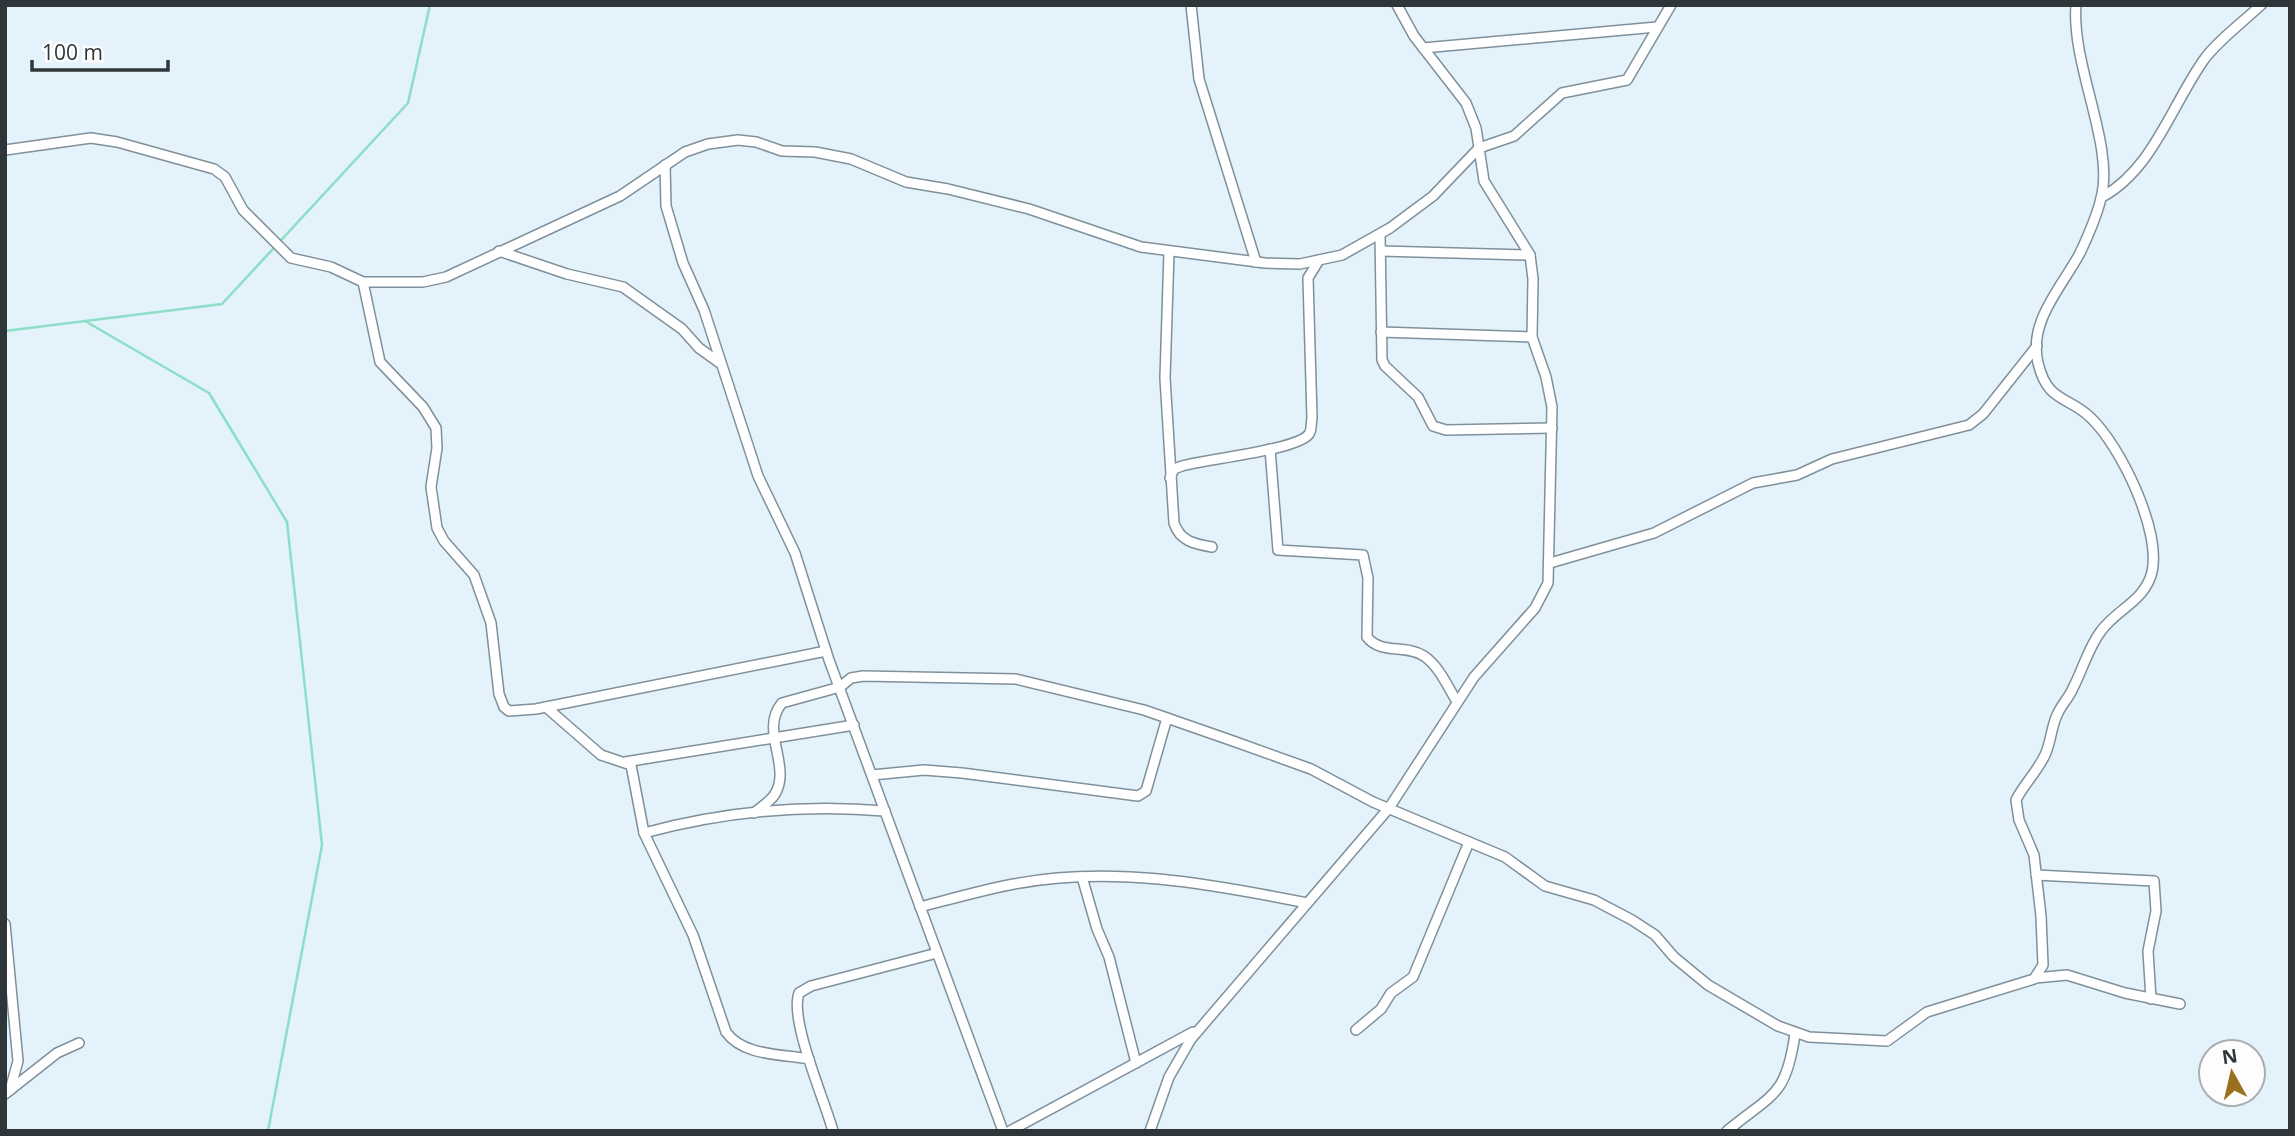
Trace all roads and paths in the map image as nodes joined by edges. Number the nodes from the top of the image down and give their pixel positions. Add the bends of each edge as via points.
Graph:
1 (1191, 5) edge
2 (1397, 5) edge
3 (1671, 5) edge
4 (2076, 5) edge
5 (2261, 5) edge
6 (1657, 27) junction
7 (1423, 48) junction
8 (1479, 148) junction
9 (5, 150) edge
10 (665, 165) junction
11 (2102, 197) junction
12 (1381, 234) junction
13 (499, 251) junction
14 (1381, 251) junction
15 (1169, 252) junction
16 (1530, 255) junction
17 (1319, 260) junction
18 (1256, 262) junction
19 (363, 282) junction
20 (1381, 332) junction
21 (1532, 337) junction
22 (2037, 346) junction
23 (721, 364) junction
24 (1552, 428) junction
25 (1270, 449) junction
26 (1170, 478) junction
27 (1212, 547) dead end
28 (1550, 564) junction
29 (826, 651) junction
30 (839, 687) junction
31 (1457, 702) junction
32 (546, 707) junction
33 (1167, 718) junction
34 (853, 725) junction
35 (774, 737) junction
36 (625, 762) junction
37 (872, 775) junction
38 (1389, 808) junction
39 (885, 811) junction
40 (754, 813) junction
41 (644, 833) junction
42 (1469, 842) junction
43 (2036, 875) junction
44 (1082, 877) junction
45 (1307, 903) junction
46 (920, 907) junction
47 (5, 924) edge
48 (937, 953) junction
49 (2034, 979) junction
50 (2151, 999) junction
51 (2180, 1004) dead end
52 (1200, 1027) junction
53 (1356, 1030) dead end
54 (1795, 1034) junction
55 (79, 1043) dead end
56 (809, 1059) junction
57 (1136, 1063) junction
58 (7, 1092) edge
59 (833, 1131) edge
60 (1003, 1131) edge
61 (1010, 1131) edge
62 (1150, 1131) edge
63 (1727, 1131) edge

1 - 18 street via 1199,79
2 - 7 street
3 - 6 street
4 - 11 street via 2079,55 2102,162
5 - 11 street via 2205,58 2138,169 2123,186
6 - 7 street
6 - 8 street via 1627,80 1562,93 1524,129
7 - 8 street via 1466,103
8 - 12 street via 1433,196
8 - 16 street via 1484,181
9 - 19 street via 91,138 214,169 225,177 243,210 286,255 331,267
10 - 13 street via 576,219
10 - 15 street via 693,149 738,140 782,151 815,152 862,163 906,182 1008,203
10 - 23 street via 664,194 675,239
11 - 22 street via 2080,252 2042,319
12 - 14 street
12 - 17 street via 1342,255
13 - 19 street via 435,280
13 - 23 street via 623,288 682,329
14 - 16 street
14 - 20 street
15 - 18 street
15 - 26 street via 1165,378
16 - 21 street
17 - 18 street via 1290,265
17 - 25 street via 1308,278 1311,428 1301,441
19 - 32 street via 380,362 423,407 436,428 431,487 437,528 474,575 491,623 504,707 522,711
20 - 21 street
20 - 24 street via 1385,366 1418,397 1433,426 1446,430
21 - 24 street via 1546,377
22 - 28 street via 1969,425 1832,459 1797,475 1753,483 1654,533
22 - 43 street via 2038,365 2050,390 2092,418 2125,466 2150,536 2152,555 2148,583 2132,605 2102,629 2057,714 2042,762 2017,800
23 - 29 street via 758,476 795,553
24 - 28 street
25 - 26 street via 1182,466 1174,469
25 - 31 street via 1278,550 1363,555 1368,578 1367,637 1374,645 1414,651 1428,659
26 - 27 street via 1177,531 1192,544
28 - 31 street via 1548,583 1535,608
29 - 30 street
29 - 32 street
30 - 33 street via 851,678 870,676 1016,679
30 - 34 street
30 - 35 street via 782,703 775,715
31 - 38 street
32 - 36 street via 601,755
33 - 37 street via 1146,791 1138,796 962,773 923,770
33 - 38 street via 1311,769
34 - 35 street
34 - 37 street
35 - 36 street
35 - 40 street via 778,788
36 - 41 street via 633,771
37 - 39 street
38 - 42 street
38 - 45 street
39 - 40 street via 842,807
39 - 46 street
40 - 41 street via 714,816
41 - 56 street via 693,935 733,1042
42 - 53 street via 1413,977
42 - 54 street via 1516,863 1545,886 1594,900 1643,927 1717,992
43 - 49 street via 2043,965
43 - 50 street via 2153,879 2156,911 2148,951
44 - 45 street via 1211,883
44 - 46 street via 1014,884
44 - 57 street via 1109,957
45 - 52 street
46 - 48 street
47 - 58 street via 18,1061
48 - 56 street via 801,990 798,1014
48 - 60 street
49 - 50 street via 2067,975
49 - 54 street via 1927,1012 1887,1041
50 - 51 street
52 - 57 street
52 - 62 street via 1173,1066
54 - 63 street via 1783,1084
55 - 58 street via 57,1053
56 - 59 street
57 - 61 street

